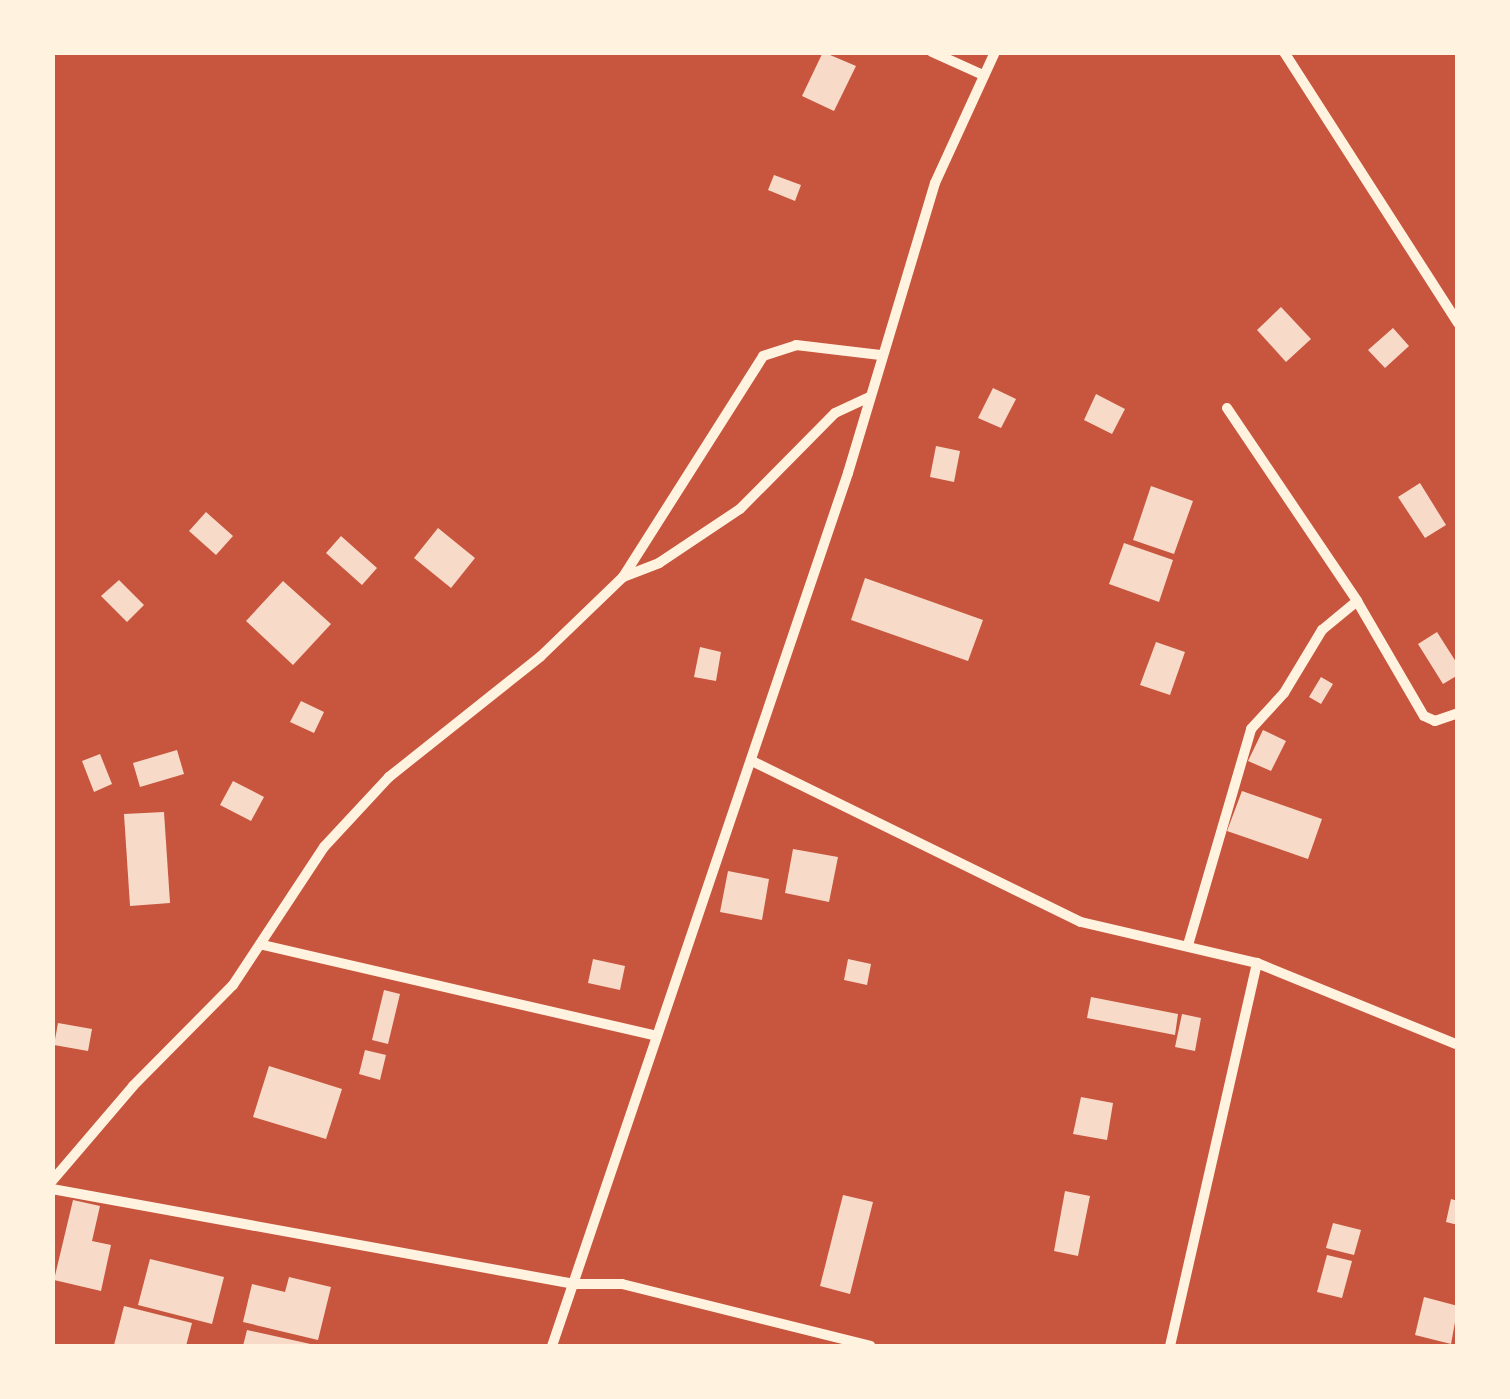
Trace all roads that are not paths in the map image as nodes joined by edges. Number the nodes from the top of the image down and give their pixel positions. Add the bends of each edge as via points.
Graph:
1 (932, 52) edge
2 (995, 52) edge
3 (1284, 52) edge
4 (983, 75) junction
5 (1458, 323) edge
6 (880, 355) junction
7 (869, 397) junction
8 (1227, 408) dead end
9 (623, 578) junction
10 (1357, 600) junction
11 (1458, 713) edge
12 (752, 761) junction
13 (1188, 944) junction
14 (263, 946) junction
15 (1257, 964) junction
16 (656, 1036) junction
17 (1458, 1045) edge
18 (52, 1181) edge
19 (52, 1189) edge
20 (574, 1284) junction
21 (552, 1346) edge
22 (870, 1346) edge
23 (1170, 1346) edge

1 - 4 street
2 - 4 street
3 - 5 street
4 - 6 street via 935,183
6 - 7 street
6 - 9 street via 796,346 763,356
7 - 9 street via 836,413 740,509 659,564
7 - 12 street
8 - 10 street
9 - 14 street via 541,656 389,778 324,847
10 - 11 street via 1424,716 1434,721
10 - 13 street via 1322,630 1284,693 1252,728
12 - 13 street via 1081,922
12 - 16 street
13 - 15 street
14 - 16 street
14 - 18 street
15 - 17 street
15 - 23 street
16 - 20 street
19 - 20 street
20 - 21 street
20 - 22 street via 622,1284

